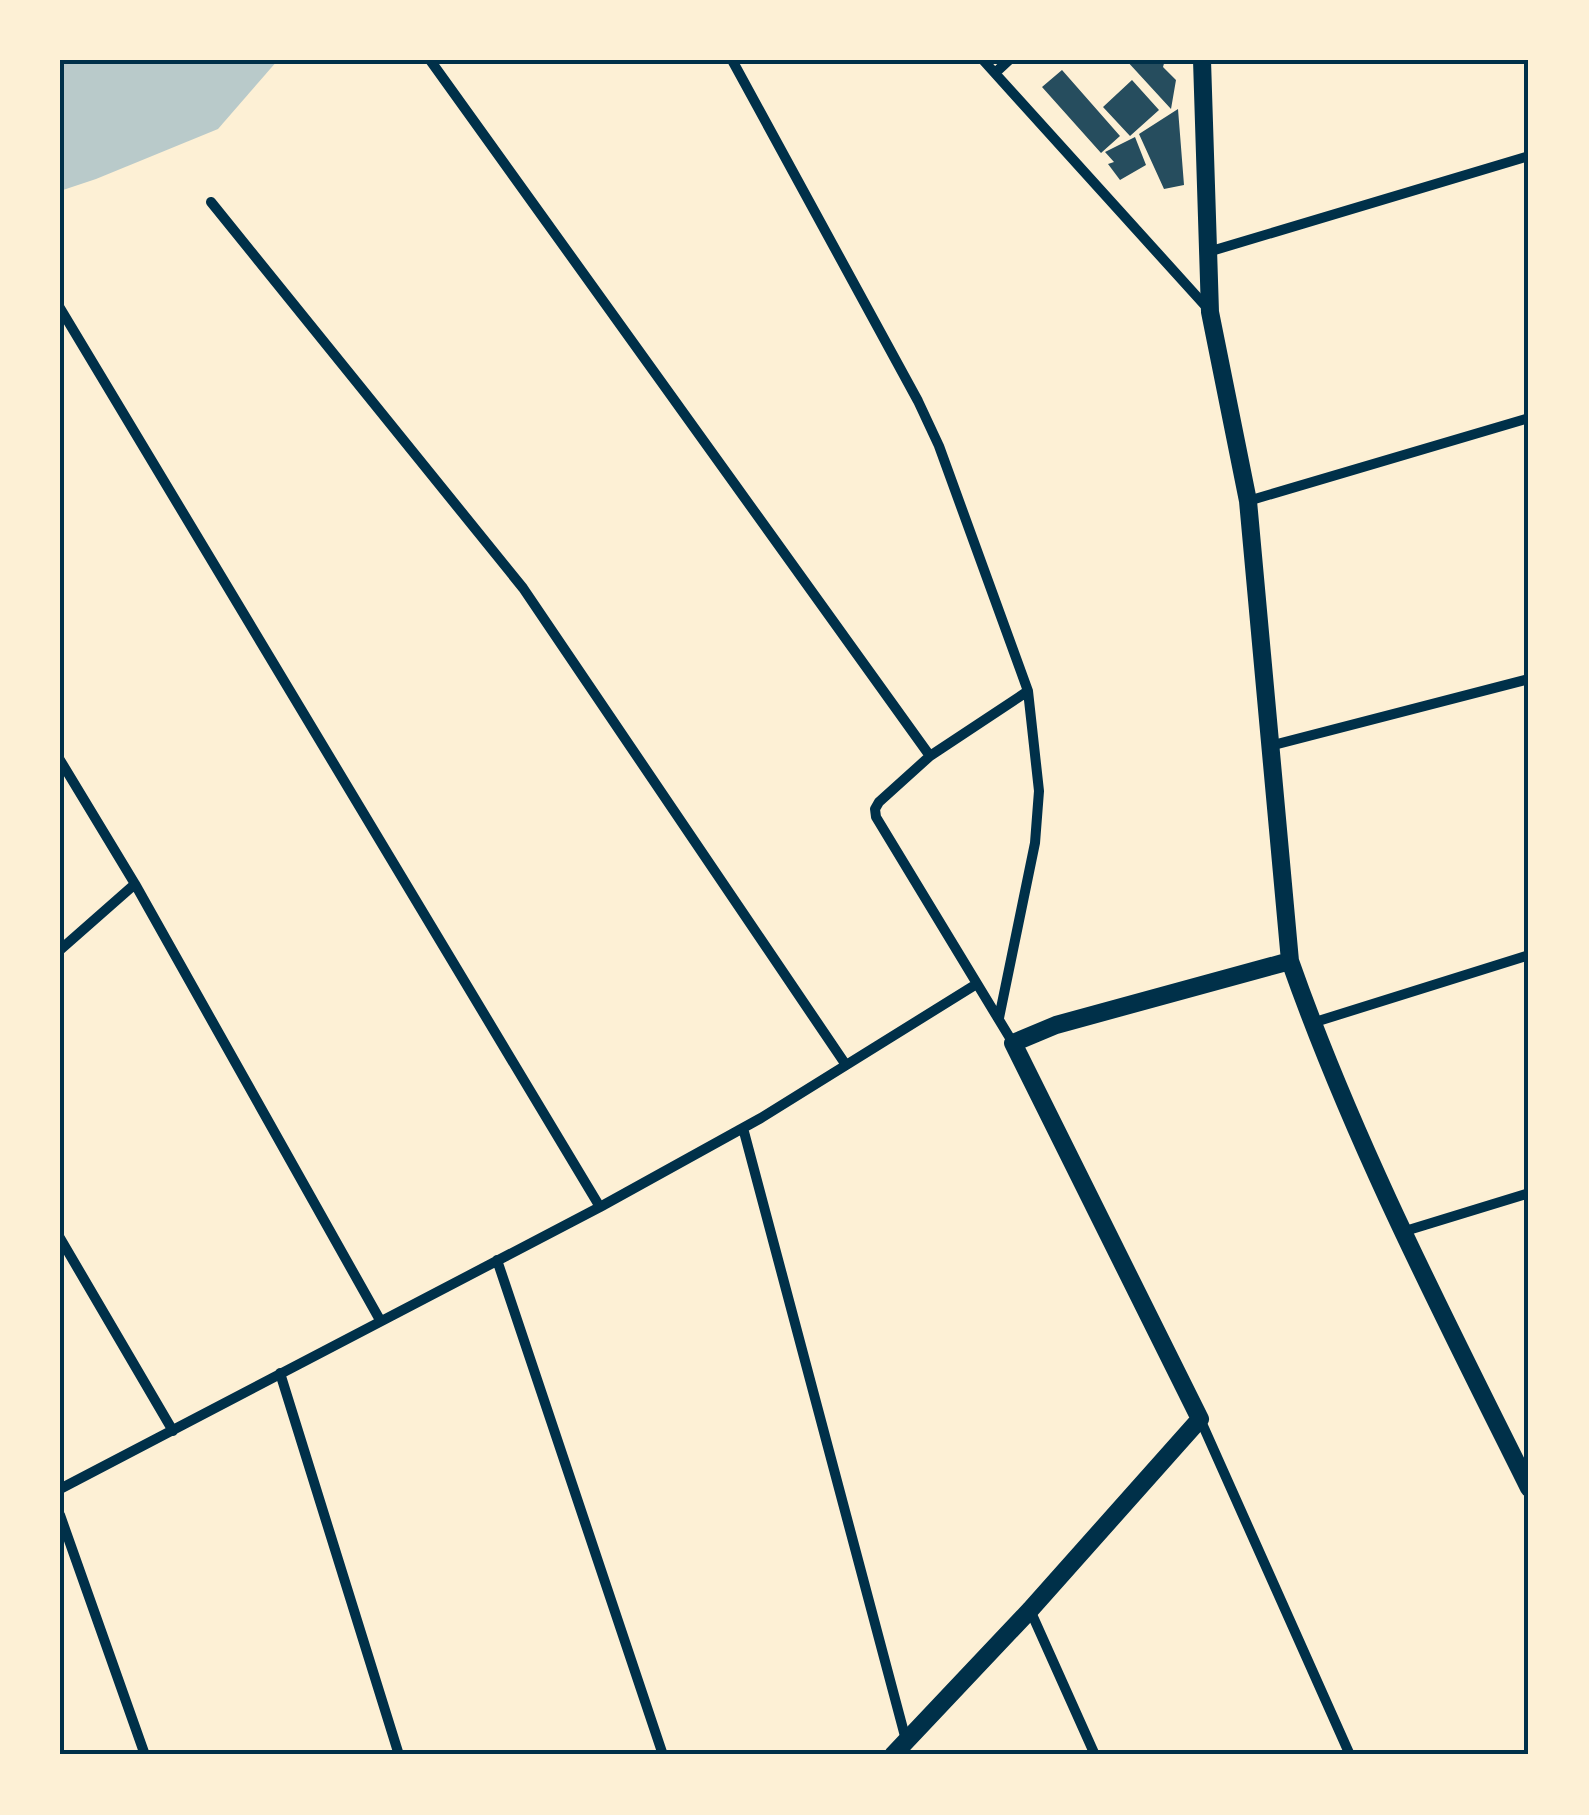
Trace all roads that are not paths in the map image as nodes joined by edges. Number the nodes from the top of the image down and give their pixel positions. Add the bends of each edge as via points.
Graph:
1 (430, 60) edge
2 (732, 60) edge
3 (983, 60) edge
4 (1009, 60) edge
5 (1202, 60) edge
6 (995, 73) junction
7 (1529, 156) edge
8 (212, 202) dead end
9 (1208, 252) junction
10 (60, 308) edge
11 (1210, 312) junction
12 (1529, 418) edge
13 (1248, 502) junction
14 (1529, 679) edge
15 (1028, 690) junction
16 (1270, 746) junction
17 (930, 756) junction
18 (60, 760) edge
19 (136, 884) junction
20 (60, 950) edge
21 (1529, 956) edge
22 (1290, 962) junction
23 (975, 986) junction
24 (999, 1018) junction
25 (1312, 1023) junction
26 (1012, 1044) junction
27 (846, 1065) junction
28 (743, 1128) junction
29 (1529, 1194) edge
30 (600, 1207) junction
31 (1402, 1232) junction
32 (60, 1238) edge
33 (497, 1260) junction
34 (380, 1320) junction
35 (280, 1373) junction
36 (1200, 1419) junction
37 (173, 1431) junction
38 (1529, 1488) edge
39 (60, 1489) edge
40 (60, 1515) edge
41 (1030, 1610) junction
42 (900, 1748) edge
43 (145, 1755) edge
44 (399, 1755) edge
45 (663, 1755) edge
46 (1095, 1755) edge
47 (1350, 1755) edge

1 - 17 street
2 - 15 street via 939,446
3 - 6 street
4 - 6 street
5 - 9 street
6 - 11 street
7 - 9 street
8 - 27 street via 523,588
9 - 11 street
10 - 30 street
11 - 13 street
12 - 13 street
13 - 16 street
14 - 16 street
15 - 17 street
15 - 24 street via 1039,791 1035,844
16 - 22 street
17 - 23 street via 878,802 876,817
18 - 19 street
19 - 20 street
19 - 34 street
21 - 25 street
22 - 25 street
22 - 26 street via 1056,1025
23 - 24 street
23 - 27 street
24 - 26 street
25 - 31 street
26 - 36 street
27 - 28 street
28 - 30 street
28 - 42 street
29 - 31 street
30 - 33 street
31 - 38 street
32 - 37 street
33 - 34 street
33 - 45 street
34 - 35 street
35 - 37 street
35 - 44 street
36 - 41 street
36 - 47 street
37 - 39 street
40 - 43 street
41 - 42 street
41 - 46 street

